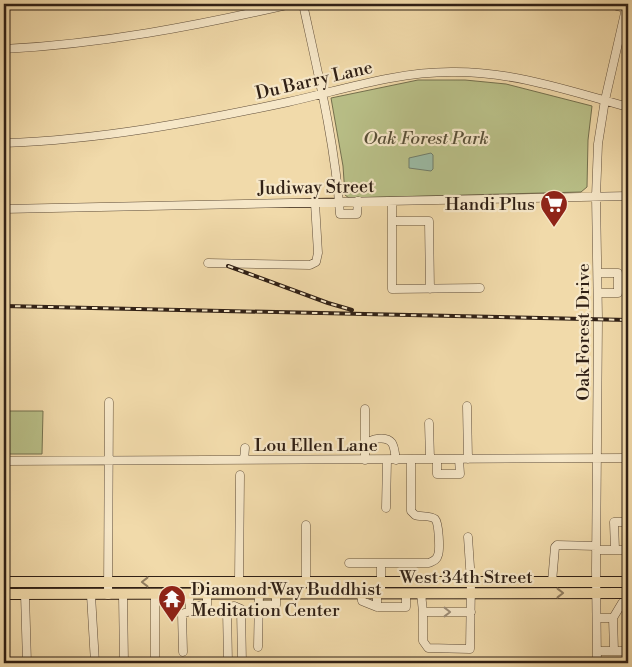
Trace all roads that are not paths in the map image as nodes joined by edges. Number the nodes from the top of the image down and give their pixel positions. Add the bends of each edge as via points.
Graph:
1 (291, 4) edge
2 (304, 4) edge
3 (609, 4) edge
4 (627, 7) edge
5 (4, 49) edge
6 (323, 94) junction
7 (605, 100) junction
8 (628, 107) edge
9 (4, 143) edge
10 (596, 196) junction
11 (628, 196) edge
12 (358, 201) junction
13 (392, 201) junction
14 (315, 202) junction
15 (339, 202) junction
16 (4, 209) edge
17 (392, 221) junction
18 (208, 263) dead end
19 (598, 273) junction
20 (480, 288) dead end
21 (430, 289) junction
22 (598, 293) junction
23 (109, 402) dead end
24 (467, 406) dead end
25 (365, 409) dead end
26 (429, 423) dead end
27 (365, 444) junction
28 (244, 448) dead end
29 (628, 458) edge
30 (464, 459) junction
31 (598, 459) junction
32 (244, 460) junction
33 (365, 460) junction
34 (387, 460) junction
35 (396, 460) junction
36 (411, 460) junction
37 (433, 460) junction
38 (4, 461) edge
39 (108, 461) junction
40 (240, 476) dead end
41 (386, 508) dead end
42 (628, 522) edge
43 (306, 525) dead end
44 (468, 537) dead end
45 (596, 548) junction
46 (615, 550) junction
47 (628, 550) edge
48 (350, 563) dead end
49 (381, 563) junction
50 (108, 581) junction
51 (4, 582) edge
52 (200, 582) junction
53 (239, 582) junction
54 (287, 582) junction
55 (306, 582) junction
56 (381, 582) junction
57 (471, 582) junction
58 (552, 582) junction
59 (596, 582) junction
60 (628, 582) edge
61 (361, 593) junction
62 (379, 593) junction
63 (406, 593) junction
64 (421, 593) junction
65 (471, 593) junction
66 (596, 593) junction
67 (4, 594) edge
68 (26, 594) junction
69 (91, 594) junction
70 (155, 594) junction
71 (199, 594) junction
72 (234, 594) junction
73 (288, 594) junction
74 (108, 595) junction
75 (123, 595) junction
76 (625, 598) edge
77 (259, 599) junction
78 (190, 606) junction
79 (237, 606) junction
80 (377, 607) junction
81 (424, 612) junction
82 (471, 612) junction
83 (596, 618) junction
84 (613, 618) junction
85 (258, 647) dead end
86 (597, 651) junction
87 (614, 651) junction
88 (628, 651) edge
89 (183, 652) dead end
90 (27, 663) edge
91 (95, 663) edge
92 (124, 663) edge
93 (155, 663) edge
94 (228, 663) edge
95 (242, 663) edge
96 (597, 663) edge

1 - 5 street via 147,34
2 - 6 street
3 - 4 street
4 - 7 street, Oak Forest Drive
6 - 7 street, Du Barry Lane via 389,78 450,72 514,77
6 - 9 street, Du Barry Lane via 231,114 96,137
6 - 15 street
7 - 8 street, Du Barry Lane
7 - 10 street, Oak Forest Drive via 599,130
10 - 11 street, Judiway Street
10 - 13 street, Judiway Street
10 - 19 street, Oak Forest Drive
12 - 13 street, Judiway Street
12 - 15 street, Judiway Street
12 - 15 street via 357,214 341,215
13 - 17 street
14 - 15 street, Judiway Street
14 - 16 street, Judiway Street
14 - 18 street via 316,262 310,265
17 - 21 street via 429,221
17 - 21 street via 392,290
19 - 22 street, Oak Forest Drive
19 - 22 street via 618,273 618,293
20 - 21 street
22 - 31 street, Oak Forest Drive
23 - 39 street
24 - 30 street
25 - 27 street
26 - 37 street
27 - 33 street
27 - 35 street via 370,440 389,441
28 - 32 street
29 - 31 street, Lou Ellen Lane
30 - 31 street, Lou Ellen Lane
30 - 37 street, Lou Ellen Lane
30 - 37 street via 460,474 433,474
31 - 45 street, Oak Forest Drive
32 - 33 street, Lou Ellen Lane
32 - 39 street, Lou Ellen Lane
33 - 34 street, Lou Ellen Lane
34 - 35 street, Lou Ellen Lane
34 - 41 street
35 - 36 street, Lou Ellen Lane
36 - 37 street, Lou Ellen Lane
36 - 49 street via 411,512 436,520 438,555 429,563
38 - 39 street, Lou Ellen Lane
39 - 50 street
40 - 53 street
42 - 46 street via 614,522
43 - 55 street
44 - 57 street
45 - 46 street
45 - 58 street via 555,547
45 - 59 street, Oak Forest Drive
46 - 47 street
48 - 49 street
49 - 56 street
50 - 51 main road, West 34th Street
52 -> 50 main road, West 34th Street
50 - 74 street
52 - 53 main road, West 34th Street
52 - 71 main road
53 - 54 main road, West 34th Street
54 - 55 main road, West 34th Street
54 - 73 main road
55 - 56 main road, West 34th Street
56 - 57 main road, West 34th Street
56 - 62 street
57 - 58 main road, West 34th Street
57 - 65 street
58 - 59 main road, West 34th Street
59 - 60 main road, West 34th Street
59 - 66 street, Oak Forest Drive
61 - 62 main road, West 34th Street
61 - 73 main road, West 34th Street
61 - 80 street via 362,601
62 - 63 main road, West 34th Street
62 - 80 street
63 - 64 main road, West 34th Street
63 - 80 street via 406,607
64 - 65 main road, West 34th Street
64 - 81 street
65 -> 66 main road, West 34th Street
65 - 82 street
66 - 76 main road, West 34th Street
66 - 83 street, Oak Forest Drive
67 - 68 main road, West 34th Street
68 - 69 main road, West 34th Street
68 - 90 street
69 - 74 main road, West 34th Street
69 - 91 street
70 - 71 main road, West 34th Street
70 - 75 main road, West 34th Street
70 - 93 street
71 - 72 main road, West 34th Street
71 - 78 street
71 - 78 street via 207,605
72 - 77 main road, West 34th Street
72 - 79 street
73 - 77 main road, West 34th Street
74 - 75 main road, West 34th Street
75 - 92 street
76 - 84 street
77 - 85 street
78 - 89 street via 190,611 182,614
79 - 94 street via 227,609
79 - 95 street via 241,609
81 -> 82 street
81 - 82 street via 425,646 469,649
83 - 84 street
83 - 86 street, Oak Forest Drive
84 - 87 street
86 - 87 street
86 - 96 street, Oak Forest Drive
87 - 88 street

